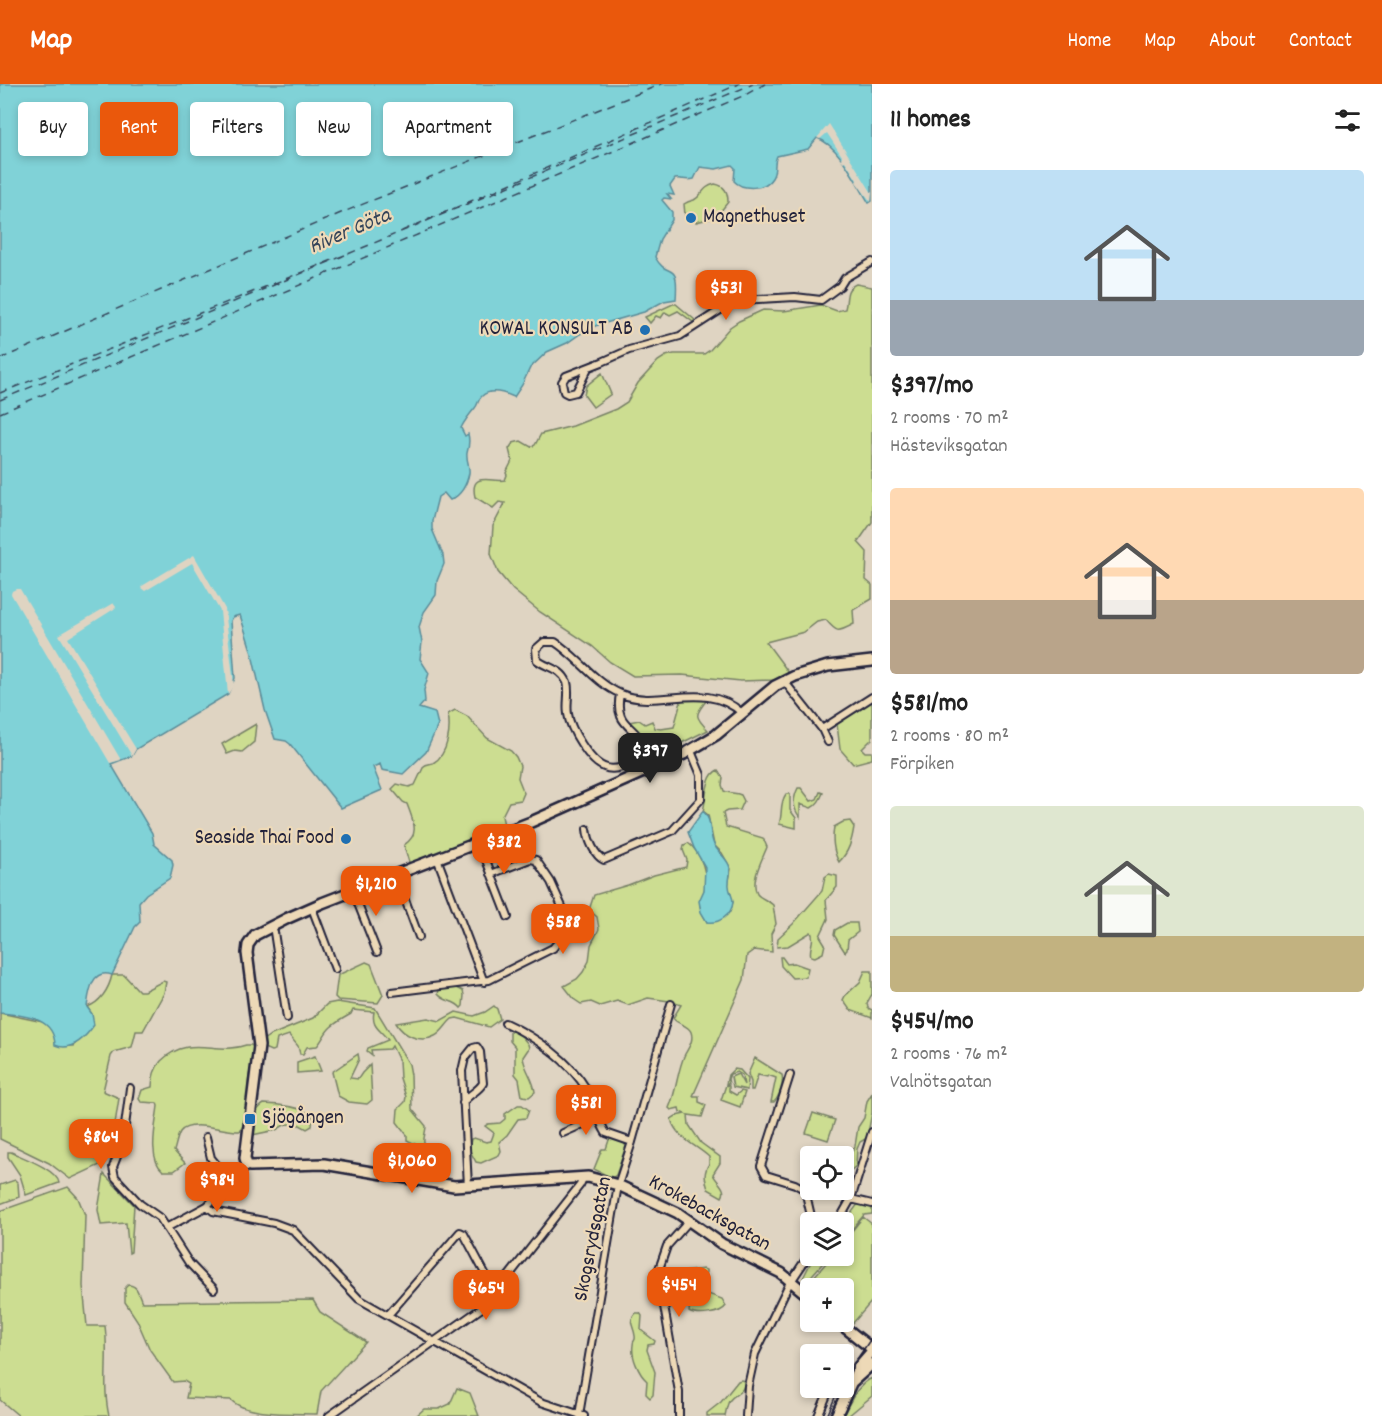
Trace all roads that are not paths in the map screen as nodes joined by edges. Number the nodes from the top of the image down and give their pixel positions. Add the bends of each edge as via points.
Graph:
1 (872, 262) edge
2 (588, 368) junction
3 (872, 661) edge
4 (784, 681) junction
5 (620, 694) junction
6 (872, 697) edge
7 (742, 713) junction
8 (822, 729) junction
9 (828, 742) dead end
10 (691, 751) junction
11 (587, 830) dead end
12 (479, 842) junction
13 (437, 858) junction
14 (396, 874) junction
15 (491, 874) junction
16 (353, 891) junction
17 (312, 908) junction
18 (508, 917) dead end
19 (272, 927) junction
20 (419, 937) dead end
21 (377, 952) dead end
22 (335, 969) dead end
23 (484, 982) junction
24 (392, 992) dead end
25 (671, 1004) dead end
26 (287, 1018) dead end
27 (505, 1023) dead end
28 (790, 1075) dead end
29 (130, 1088) dead end
30 (463, 1103) junction
31 (599, 1117) junction
32 (872, 1132) edge
33 (563, 1133) dead end
34 (206, 1137) dead end
35 (632, 1142) junction
36 (247, 1164) junction
37 (584, 1176) junction
38 (230, 1181) junction
39 (618, 1185) junction
40 (468, 1186) junction
41 (854, 1189) edge
42 (854, 1200) edge
43 (872, 1204) edge
44 (207, 1206) junction
45 (810, 1212) edge
46 (690, 1220) junction
47 (166, 1228) junction
48 (802, 1266) edge
49 (792, 1281) junction
50 (214, 1289) dead end
51 (800, 1289) edge
52 (496, 1294) junction
53 (389, 1314) junction
54 (850, 1332) edge
55 (436, 1341) junction
56 (872, 1350) edge
57 (872, 1364) edge
58 (854, 1377) edge
59 (854, 1380) edge
60 (826, 1398) edge
61 (844, 1398) edge
62 (581, 1415) edge
63 (329, 1416) edge
64 (680, 1416) edge
65 (746, 1416) edge
66 (818, 1416) edge
67 (836, 1416) edge

1 - 2 street via 845,278 821,300 742,300 680,336 642,345
2 - 2 street via 576,392 564,392 562,382 566,376
3 - 4 street via 815,669
4 - 7 street
4 - 8 street
5 - 5 street via 555,642 537,646 537,660 560,672 567,682 568,714 579,741 600,766 614,769 632,762 643,750 640,738 618,713
5 - 7 street via 642,699 718,699 731,703
6 - 8 street
7 - 10 street
8 - 9 street
10 - 11 street via 700,771 701,796 672,831 604,860 599,858
10 - 12 street
12 - 13 street
12 - 15 street
13 - 14 street
13 - 23 street
14 - 16 street
14 - 20 street
15 - 18 street
15 - 23 street via 536,860 551,882 568,924 552,948
16 - 17 street
16 - 21 street
17 - 19 street
17 - 22 street
19 - 26 street
19 - 36 street via 255,935 247,953 259,1040
23 - 24 street
25 - 35 street, Skogsrydsgatan
27 - 31 street via 573,1071
28 - 45 street via 761,1166 766,1175 805,1190
29 - 47 street via 114,1175 127,1193 160,1218
30 - 30 street via 483,1083 477,1047 463,1063
30 - 40 street
31 - 33 street
31 - 35 street via 606,1133
32 - 41 street
34 - 38 street via 211,1158
35 - 39 street, Skogsrydsgatan
36 - 38 street
36 - 40 street, Krokebacksgatan via 324,1164
37 - 39 street, Krokebacksgatan
37 - 40 street, Krokebacksgatan
37 - 52 street
38 - 44 street
39 - 46 street, Krokebacksgatan
39 - 62 street, Skogsrydsgatan
42 - 43 street
44 - 47 street
44 - 53 street via 213,1211 293,1230 353,1293
46 - 49 street, Krokebacksgatan via 722,1244
46 - 64 street via 668,1246 658,1272
47 - 50 street via 189,1263
48 - 49 street
49 - 51 street, Krokebacksgatan
49 - 65 street via 755,1354
52 - 53 street via 461,1232
52 - 55 street via 482,1309
53 - 55 street
54 - 56 street
55 - 62 street via 541,1402
55 - 63 street
56 - 58 street
57 - 59 street
60 - 66 street
61 - 67 street

